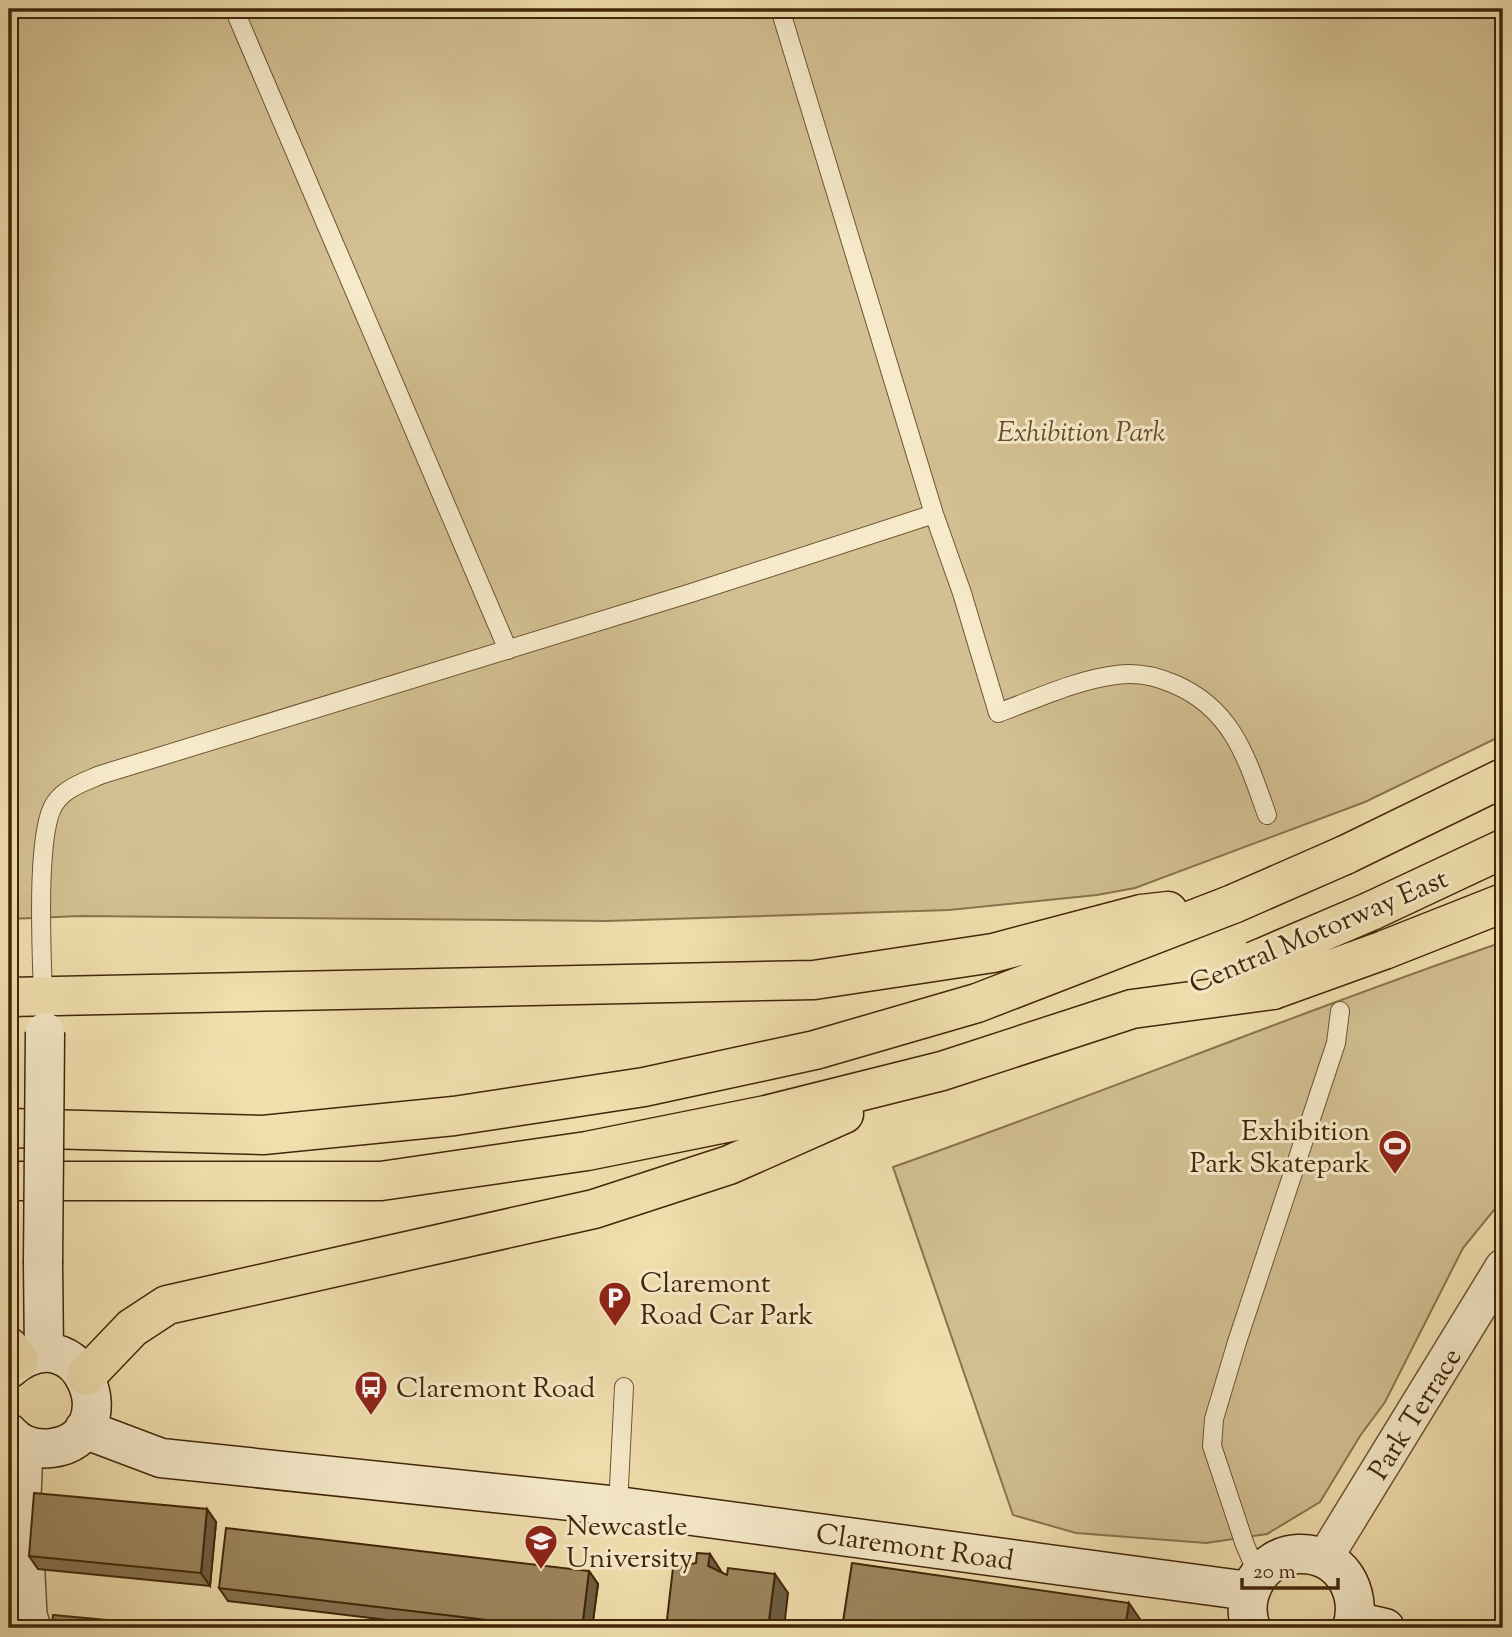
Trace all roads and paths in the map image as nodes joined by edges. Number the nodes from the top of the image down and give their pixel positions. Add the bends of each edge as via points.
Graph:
1 (234, 9) edge
2 (780, 9) edge
3 (934, 514) junction
4 (508, 650) junction
5 (1503, 778) edge
6 (1267, 815) dead end
7 (1503, 849) edge
8 (1503, 903) edge
9 (1233, 904) junction
10 (1263, 975) junction
11 (32, 1009) edge
12 (1340, 1011) dead end
13 (942, 1071) junction
14 (9, 1128) edge
15 (9, 1181) edge
16 (1503, 1267) edge
17 (20, 1357) edge
18 (86, 1376) junction
19 (624, 1387) dead end
20 (84, 1429) junction
21 (17, 1439) edge
22 (618, 1506) junction
23 (1324, 1559) junction
24 (1254, 1583) junction
25 (23, 1618) edge
26 (1363, 1626) edge
27 (1251, 1628) edge

1 - 4 lane
2 - 3 lane
3 - 4 lane
3 - 6 lane via 998,713 1118,674 1170,682 1205,700 1224,720 1245,755
4 - 11 lane via 100,775 62,794 44,830 42,918
5 - 9 highway, bridge
7 - 10 highway, Central Motorway East, bridge via 1371,911
8 - 10 highway, bridge via 1384,950
9 - 11 highway via 1141,914 993,953 814,980
9 - 14 highway via 976,1003 815,1050 644,1087 454,1116 263,1135
10 - 13 highway via 1132,1009
11 - 17 main road, bridge via 43,1263
12 - 24 lane via 1336,1043 1214,1419 1212,1447
13 - 15 highway via 766,1115 587,1151 381,1181
13 - 18 highway via 729,1165 594,1209 167,1305 132,1328
16 - 23 street, Park Terrace
17 - 18 main road via 60,1356
18 - 20 main road via 93,1402
19 - 22 lane
20 - 21 main road via 73,1441 42,1450
20 - 22 main road, Claremont Road via 161,1458
21 - 25 street via 23,1497
22 - 24 main road, Claremont Road
23 - 24 main road via 1298,1554 1274,1561
23 - 26 main road via 1349,1581
24 - 27 main road via 1247,1617

